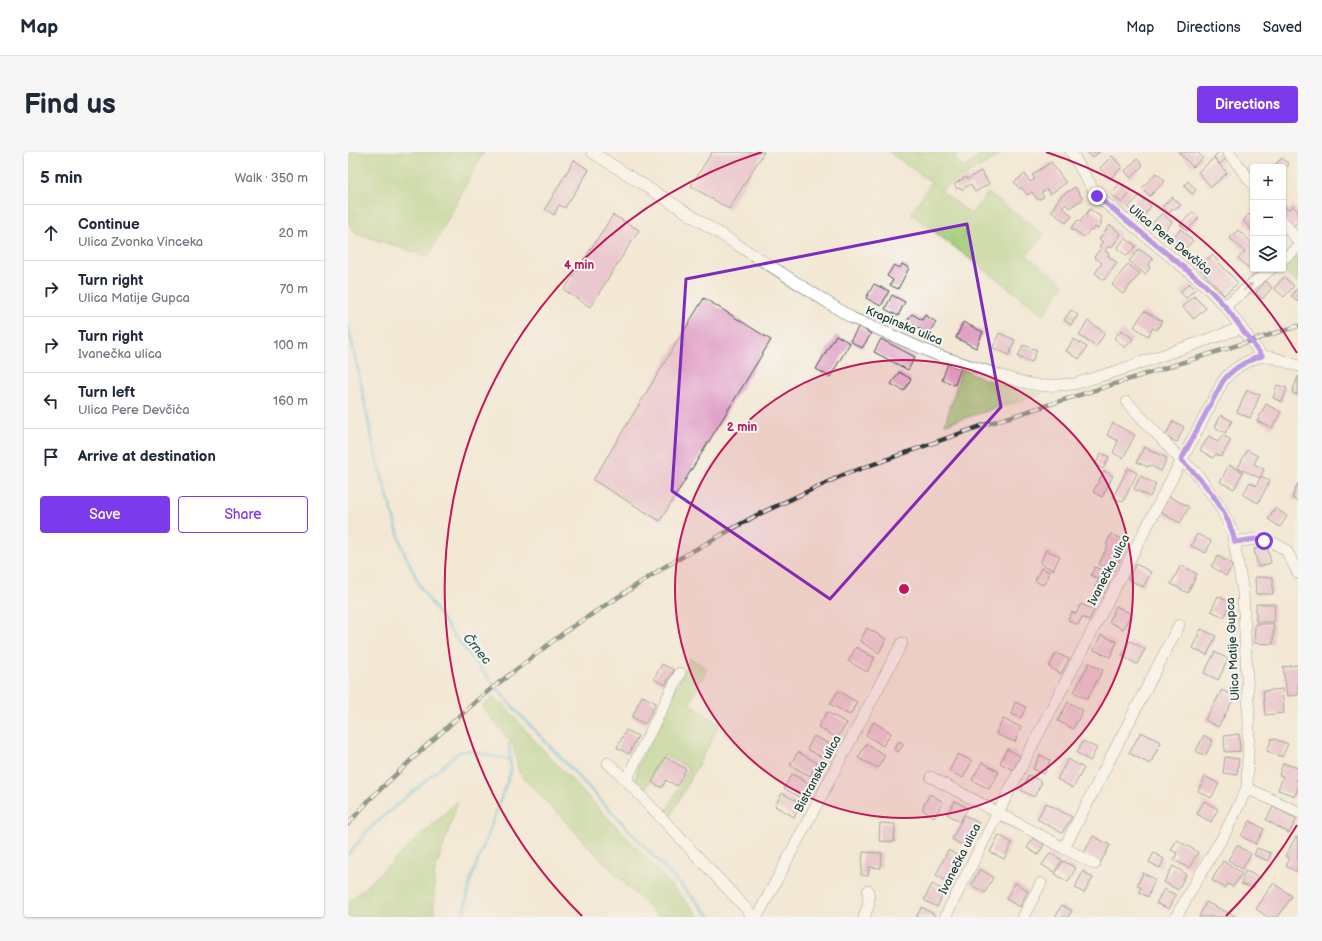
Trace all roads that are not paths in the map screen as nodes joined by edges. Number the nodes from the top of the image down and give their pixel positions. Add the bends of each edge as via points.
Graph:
1 (592, 152) edge
2 (1071, 152) edge
3 (1228, 152) edge
4 (1250, 180) edge
5 (1286, 226) edge
6 (1298, 241) edge
7 (1298, 247) edge
8 (1286, 257) edge
9 (1267, 272) edge
10 (1225, 306) junction
11 (1241, 328) junction
12 (1262, 356) junction
13 (1298, 366) edge
14 (1127, 402) dead end
15 (1181, 460) junction
16 (1235, 542) junction
17 (1298, 573) edge
18 (1179, 625) dead end
19 (902, 643) dead end
20 (680, 673) dead end
21 (608, 763) dead end
22 (931, 777) dead end
23 (626, 780) junction
24 (1247, 788) junction
25 (1298, 812) edge
26 (999, 813) junction
27 (1064, 848) junction
28 (1095, 864) dead end
29 (1041, 883) dead end
30 (868, 891) dead end
31 (756, 917) edge
32 (864, 917) edge
33 (945, 917) edge
34 (1023, 917) edge
35 (1176, 917) edge

1 - 11 street, Krapinska ulica via 852,318 937,355 1018,381 1041,386 1074,384
2 - 10 street, Ulica Pere Devčića via 1097,196 1192,274
3 - 4 street
5 - 6 street
7 - 8 street
10 -> 9 street
10 - 11 street, Ulica Pere Devčića
11 - 12 street, Ulica Pere Devčića
12 - 13 street
12 - 15 street, Ivanečka ulica via 1249,360 1229,373
14 - 15 street, Ulica Matije Gupca
15 - 16 street, Ulica Matije Gupca via 1197,474 1220,506
15 - 26 street, Ivanečka ulica
16 - 17 street via 1255,539 1274,543 1286,550
16 - 24 street, Ulica Matije Gupca via 1243,592 1249,721
18 - 27 street
19 - 31 street, Bistranska ulica
20 - 23 street
21 - 23 street, Bistranska ulica
22 - 26 street
23 - 31 street, Bistranska ulica
24 - 25 street
24 - 35 street, Ulica Matije Gupca via 1224,835
26 - 27 street
26 - 33 street, Ivanečka ulica
27 - 28 street
29 - 34 street
30 - 32 street via 869,904

